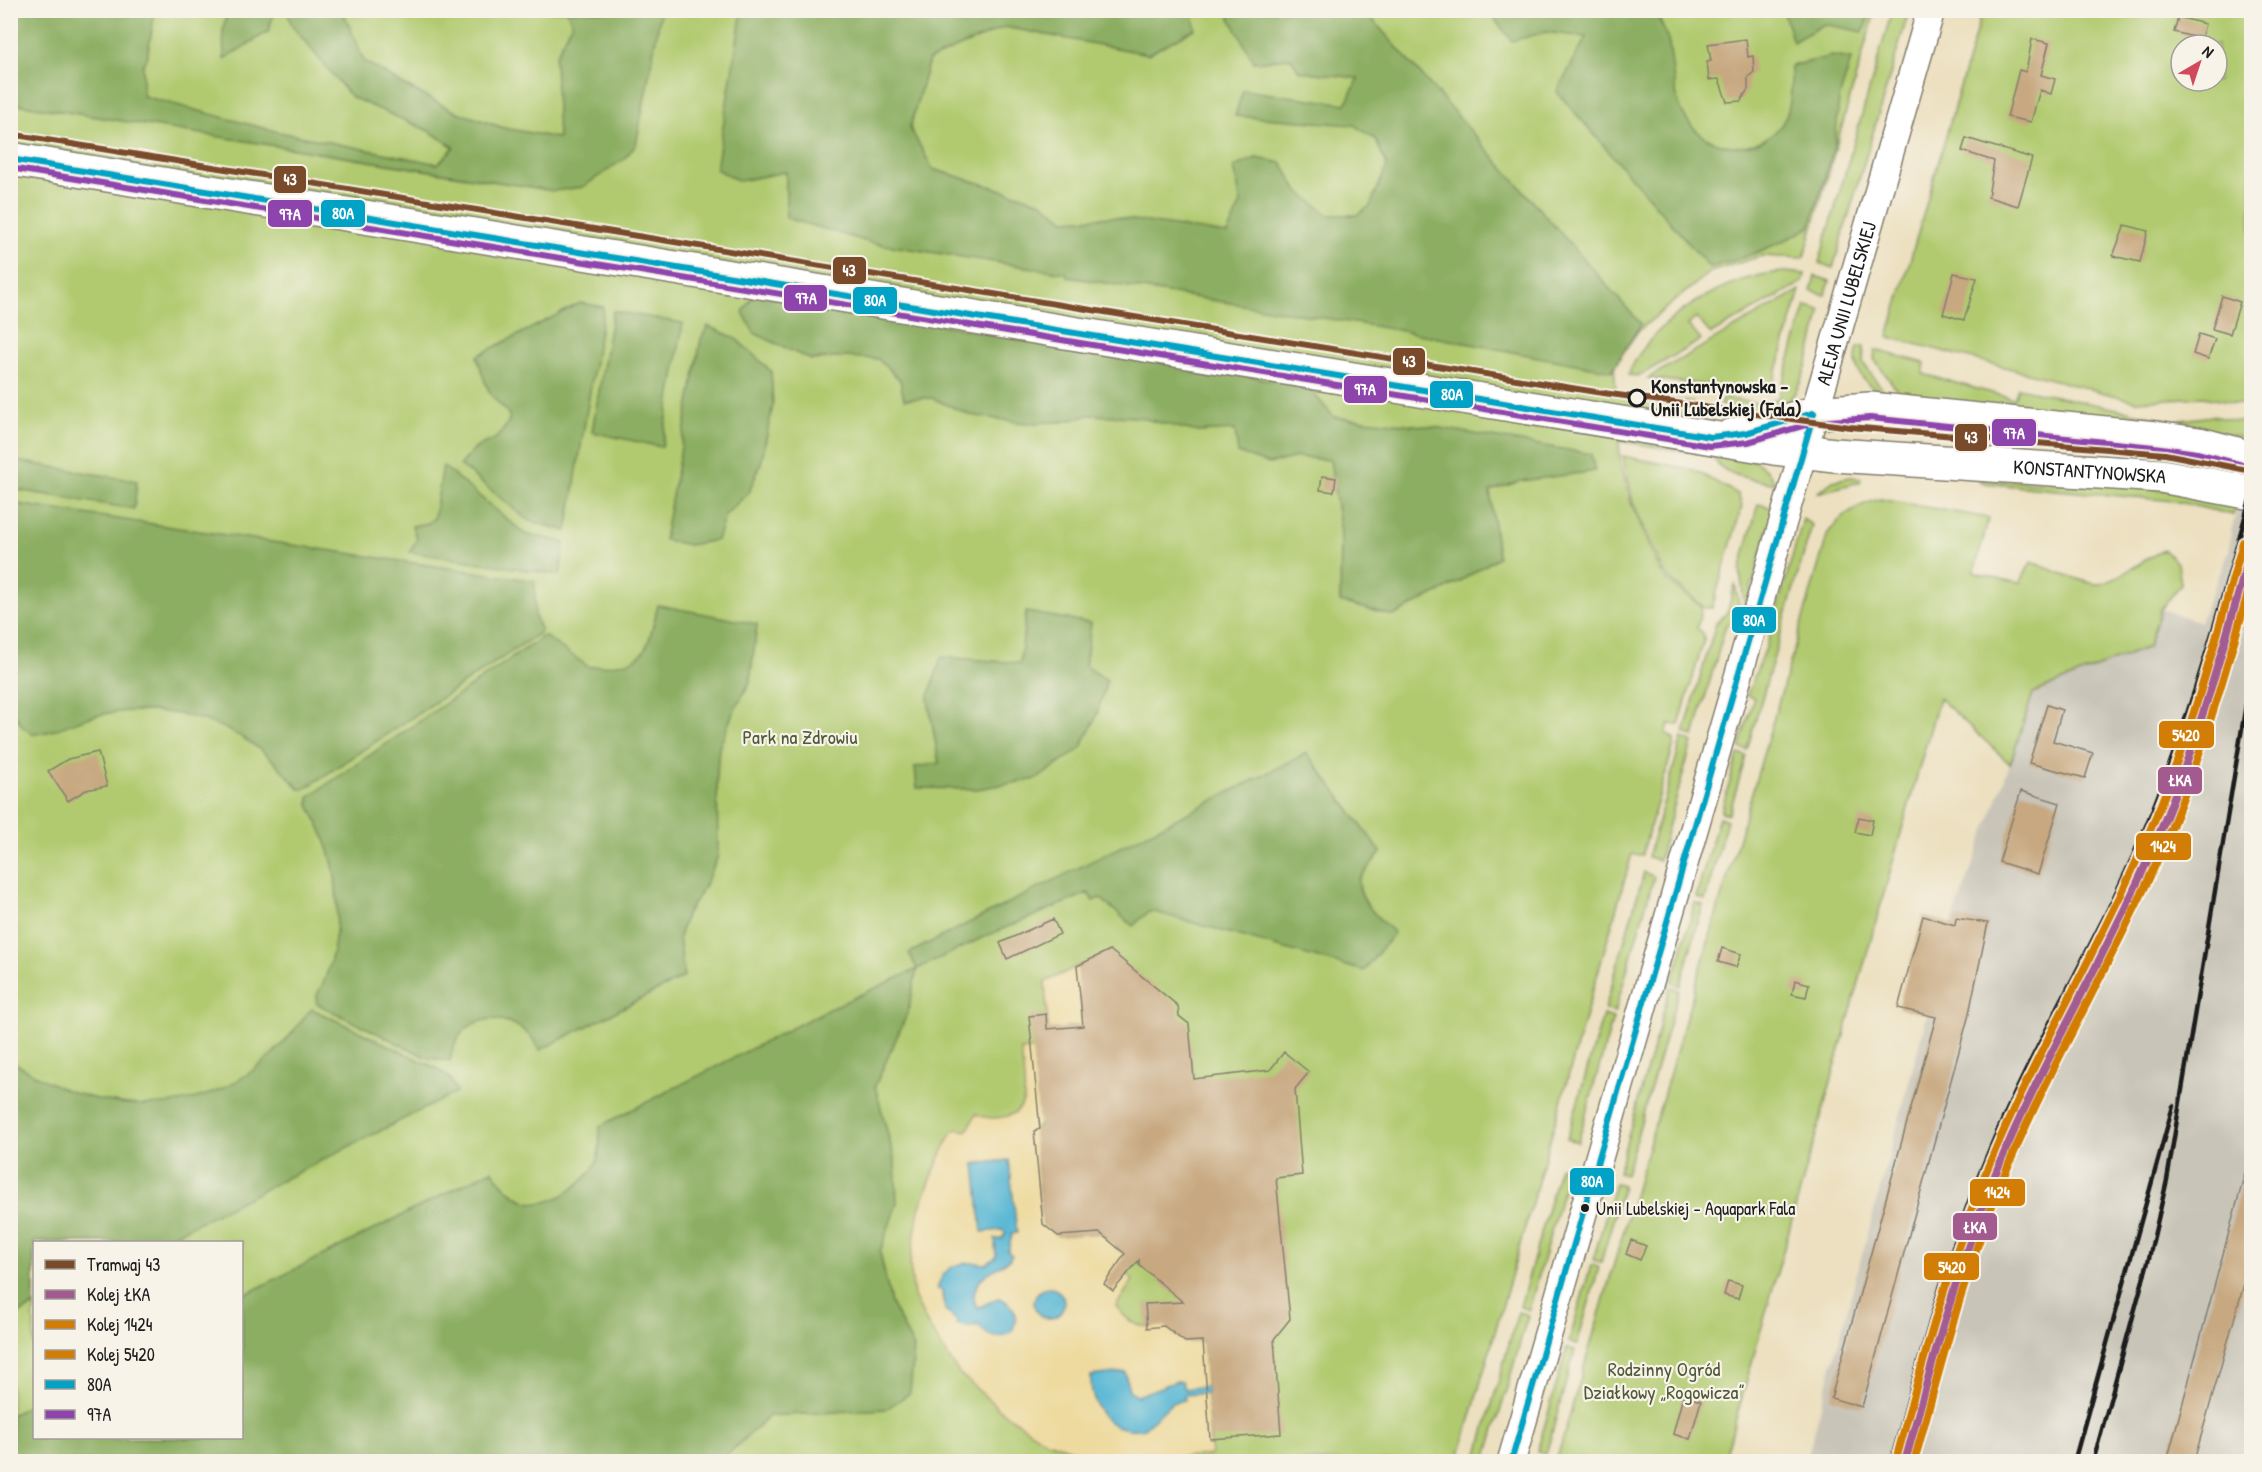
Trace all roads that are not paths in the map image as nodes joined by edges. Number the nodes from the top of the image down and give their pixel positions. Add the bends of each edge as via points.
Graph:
1 (1931, 10) edge
2 (10, 159) edge
3 (1814, 414) junction
4 (1711, 437) junction
5 (1803, 452) junction
6 (2252, 458) edge
7 (2252, 493) edge
8 (1511, 1461) edge

1 - 3 street, ALEJA UNII LUBELSKIEJ
2 - 4 main road, KONSTANTYNOWSKA
3 - 4 main road, KONSTANTYNOWSKA via 1746,433
3 - 5 street, ALEJA UNII LUBELSKIEJ
3 - 6 main road, KONSTANTYNOWSKA via 1891,410 2155,438 2199,444
4 - 5 main road, KONSTANTYNOWSKA
5 - 7 main road, KONSTANTYNOWSKA via 2161,476
5 - 8 street, ALEJA UNII LUBELSKIEJ

